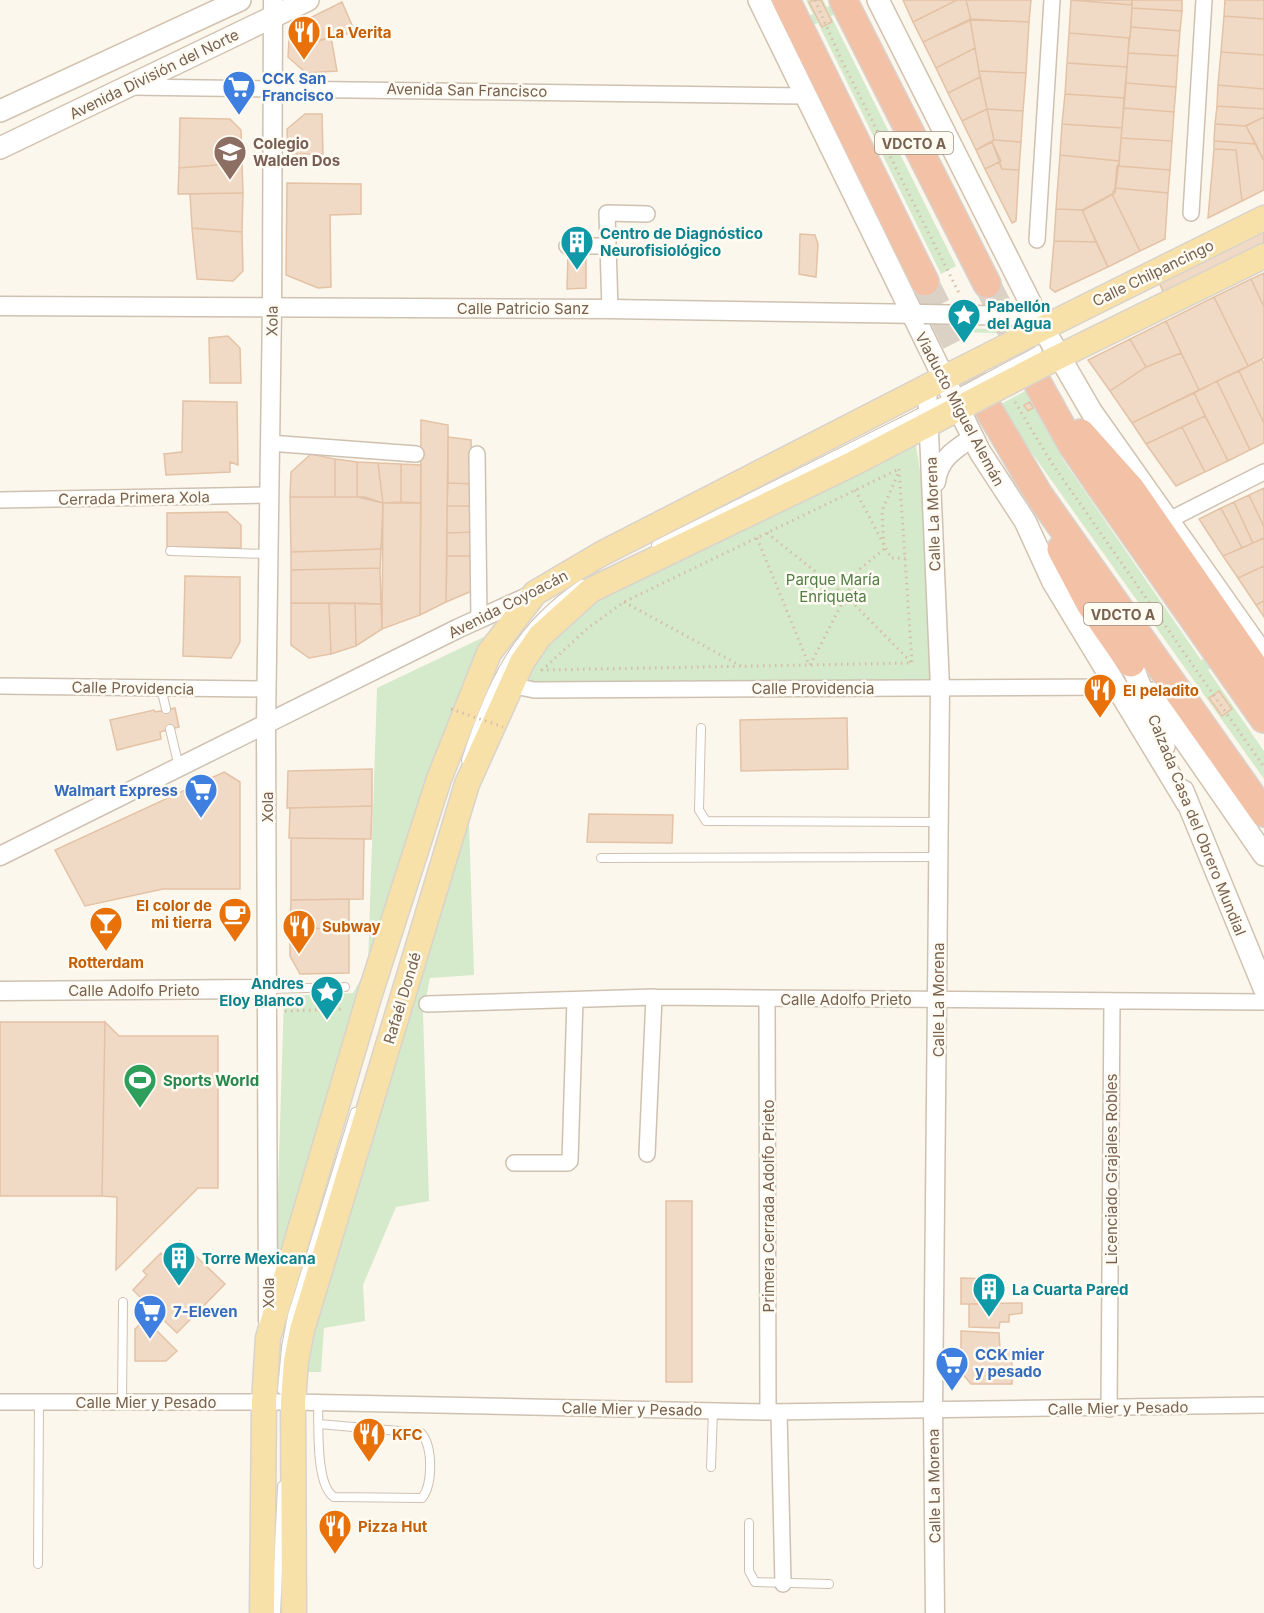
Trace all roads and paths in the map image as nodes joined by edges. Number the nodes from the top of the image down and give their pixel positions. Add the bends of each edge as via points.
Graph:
1 (308, 0) edge
2 (759, 0) edge
3 (786, 0) edge
4 (815, 0) edge
5 (843, 0) edge
6 (878, 0) edge
7 (1052, 0) edge
8 (1204, 0) edge
9 (231, 1) edge
10 (272, 8) edge
11 (129, 87) junction
12 (272, 87) junction
13 (805, 96) junction
14 (3, 107) edge
15 (0, 148) edge
16 (1191, 213) dead end
17 (647, 214) dead end
18 (1264, 218) edge
19 (1037, 240) dead end
20 (567, 246) dead end
21 (608, 246) junction
22 (1264, 249) edge
23 (1264, 256) edge
24 (925, 282) tunnel mouth
25 (987, 285) tunnel mouth
26 (1150, 285) dead end
27 (960, 295) dead end
28 (0, 306) edge
29 (272, 307) junction
30 (610, 309) junction
31 (917, 313) junction
32 (1068, 325) dead end
33 (1046, 350) junction
34 (1011, 394) dead end
35 (951, 398) junction
36 (972, 438) junction
37 (269, 443) junction
38 (477, 453) dead end
39 (416, 454) dead end
40 (899, 469) junction
41 (1264, 472) edge
42 (855, 490) junction
43 (268, 495) junction
44 (1039, 495) junction
45 (0, 501) edge
46 (932, 508) junction
47 (1169, 520) junction
48 (767, 533) junction
49 (757, 538) junction
50 (653, 547) dead end
51 (884, 549) junction
52 (170, 551) dead end
53 (267, 554) junction
54 (905, 558) junction
55 (589, 579) dead end
56 (535, 593) junction
57 (846, 596) junction
58 (624, 602) junction
59 (561, 615) joint
60 (478, 619) junction
61 (1264, 656) edge
62 (912, 663) junction
63 (1131, 663) junction
64 (809, 665) junction
65 (742, 667) junction
66 (1264, 681) edge
67 (0, 686) edge
68 (510, 686) junction
69 (940, 687) junction
70 (1116, 687) junction
71 (161, 688) junction
72 (267, 689) junction
73 (166, 709) dead end
74 (451, 709) dead end
75 (1264, 719) edge
76 (266, 723) junction
77 (503, 727) dead end
78 (701, 728) dead end
79 (171, 729) dead end
80 (179, 767) junction
81 (1264, 767) edge
82 (1187, 803) junction
83 (1264, 813) edge
84 (938, 822) junction
85 (1264, 855) edge
86 (0, 856) edge
87 (938, 857) junction
88 (601, 858) dead end
89 (428, 882) dead end
90 (345, 987) dead end
91 (1264, 988) edge
92 (268, 989) junction
93 (0, 992) edge
94 (654, 998) junction
95 (766, 999) junction
96 (575, 1000) junction
97 (938, 1000) junction
98 (1112, 1001) junction
99 (1264, 1002) edge
100 (427, 1004) dead end
101 (366, 1009) junction
102 (268, 1012) junction
103 (360, 1099) dead end
104 (647, 1154) dead end
105 (514, 1163) dead end
106 (123, 1302) dead end
107 (268, 1338) junction
108 (0, 1402) edge
109 (39, 1402) junction
110 (122, 1402) junction
111 (318, 1402) junction
112 (280, 1405) junction
113 (1264, 1405) edge
114 (933, 1409) junction
115 (1109, 1409) junction
116 (713, 1411) junction
117 (774, 1412) junction
118 (319, 1425) junction
119 (711, 1467) dead end
120 (282, 1471) dead end
121 (282, 1483) junction
122 (749, 1523) dead end
123 (38, 1564) dead end
124 (783, 1584) junction
125 (829, 1584) dead end
126 (262, 1613) edge
127 (276, 1613) edge
128 (292, 1613) edge
129 (935, 1613) edge

1 - 10 main road, Avenida División del Norte
2 - 13 main road, Viaducto Miguel Alemán
3 - 24 highway, VDCTO A
4 - 27 path
5 - 25 highway, VDCTO A
6 - 33 main road
7 - 19 street
8 - 16 street
9 - 14 main road, Avenida División del Norte
10 - 11 main road, Avenida División del Norte
10 - 12 street, Xola
11 - 12 street, Avenida San Francisco
11 - 15 main road, Avenida División del Norte
12 - 13 street, Avenida San Francisco
12 - 29 street, Xola
13 - 31 main road, Viaducto Miguel Alemán
17 - 21 street via 607,213
18 - 33 main road, Calle Chilpancingo
20 - 21 street
21 - 30 street
22 - 33 lane via 1076,340
23 - 33 main road
26 - 32 lane
28 - 29 street, Calle Patricio Sanz
29 - 30 street, Calle Patricio Sanz
29 - 37 street, Xola
30 - 31 street, Calle Patricio Sanz
31 - 33 street, Calle Patricio Sanz, bridge
31 - 35 main road, Viaducto Miguel Alemán
33 - 35 main road, Avenida Coyoacán, bridge
33 - 35 main road, Avenida Coyoacán, bridge
33 - 47 main road
33 - 66 highway via 1089,440 1131,489
33 - 75 highway, VDCTO A via 1094,478
34 - 81 path via 1051,462
35 - 36 main road, Viaducto Miguel Alemán
35 - 44 highway, Viaducto Miguel Alemán / VDCTO A
35 - 46 street, Calle La Morena
35 - 50 lane
35 - 56 main road, Avenida Coyoacán via 601,555
35 - 59 main road, Avenida Coyoacán via 591,590
36 - 46 street via 954,449 942,463
36 - 70 main road, Viaducto Miguel Alemán via 1025,521 1053,582
37 - 39 street
37 - 43 street, Xola
38 - 60 street
40 - 42 path
40 - 51 path via 882,511
40 - 54 path
41 - 47 street
42 - 48 path
42 - 51 path
43 - 45 street, Cerrada Primera Xola
43 - 53 street, Xola
44 - 63 highway via 1081,589
44 - 83 highway, Viaducto Miguel Alemán / VDCTO A
46 - 69 street, Calle La Morena
47 - 61 main road
48 - 49 path
48 - 57 path
49 - 58 path
49 - 64 path
51 - 54 path via 891,558
51 - 57 path via 860,568
52 - 53 lane
53 - 72 street, Xola
54 - 62 path
55 - 89 lane via 550,609 515,647 502,668 478,725
56 - 60 street, Avenida Coyoacán
56 - 101 main road, Rafaél Dondé via 489,653 439,779
57 - 62 path
57 - 64 path
58 - 65 path
58 - 65 path via 542,670
59 - 68 main road, Rafaél Dondé via 534,645
60 - 76 street, Avenida Coyoacán
62 - 64 path
63 - 82 main road, Calzada Casa del Obrero Mundial
63 - 85 main road
64 - 65 path
67 - 71 street, Calle Providencia
68 - 69 street, Calle Providencia via 534,690
68 - 112 main road, Rafaél Dondé via 467,784
69 - 70 street, Calle Providencia
69 - 84 street, Calle La Morena
70 - 82 main road, Viaducto Miguel Alemán
71 - 72 street, Calle Providencia
71 - 73 lane
72 - 76 street, Xola
74 - 77 path, bridge
76 - 80 street, Avenida Coyoacán
76 - 92 street, Xola
78 - 84 lane via 699,810 706,821
79 - 80 lane
80 - 86 street, Avenida Coyoacán
82 - 91 main road, Calzada Casa del Obrero Mundial
84 - 87 street, Calle La Morena
87 - 88 lane
87 - 97 street, Calle La Morena
90 - 92 lane
92 - 93 street, Calle Adolfo Prieto
92 - 102 street, Xola
94 - 95 street, Calle Adolfo Prieto
94 - 96 street, Calle Adolfo Prieto
94 - 104 street
95 - 97 street, Calle Adolfo Prieto
95 - 117 street, Primera Cerrada Adolfo Prieto
96 - 100 street, Calle Adolfo Prieto
96 - 105 street via 570,1161
97 - 98 street, Calle Adolfo Prieto
97 - 114 street, Calle La Morena
98 - 99 street, Calle Adolfo Prieto
98 - 115 street, Licenciado Grajales Robles
101 - 102 path
101 - 107 main road, Rafaél Dondé
102 - 107 street, Xola
103 - 112 lane via 292,1316
106 - 110 lane
107 - 112 main road, Xola
108 - 109 street, Calle Mier y Pesado
109 - 110 street, Calle Mier y Pesado
109 - 123 lane
110 - 112 street, Calle Mier y Pesado
111 - 112 street, Calle Mier y Pesado
111 - 116 street, Calle Mier y Pesado
111 - 118 lane
112 - 126 main road, Xola
112 - 128 main road, Xola
113 - 115 street, Calle Mier y Pesado
114 - 115 street, Calle Mier y Pesado
114 - 117 street, Calle Mier y Pesado
114 - 129 street, Calle La Morena
116 - 117 street, Calle Mier y Pesado
116 - 119 lane
117 - 124 street, Primera Cerrada Adolfo Prieto
118 - 118 lane via 323,1483 334,1497 422,1498 428,1490 431,1481 426,1438 421,1432
120 - 121 lane
121 - 127 lane
121 - 128 lane via 291,1558
122 - 124 lane via 751,1577 762,1584
124 - 125 lane

